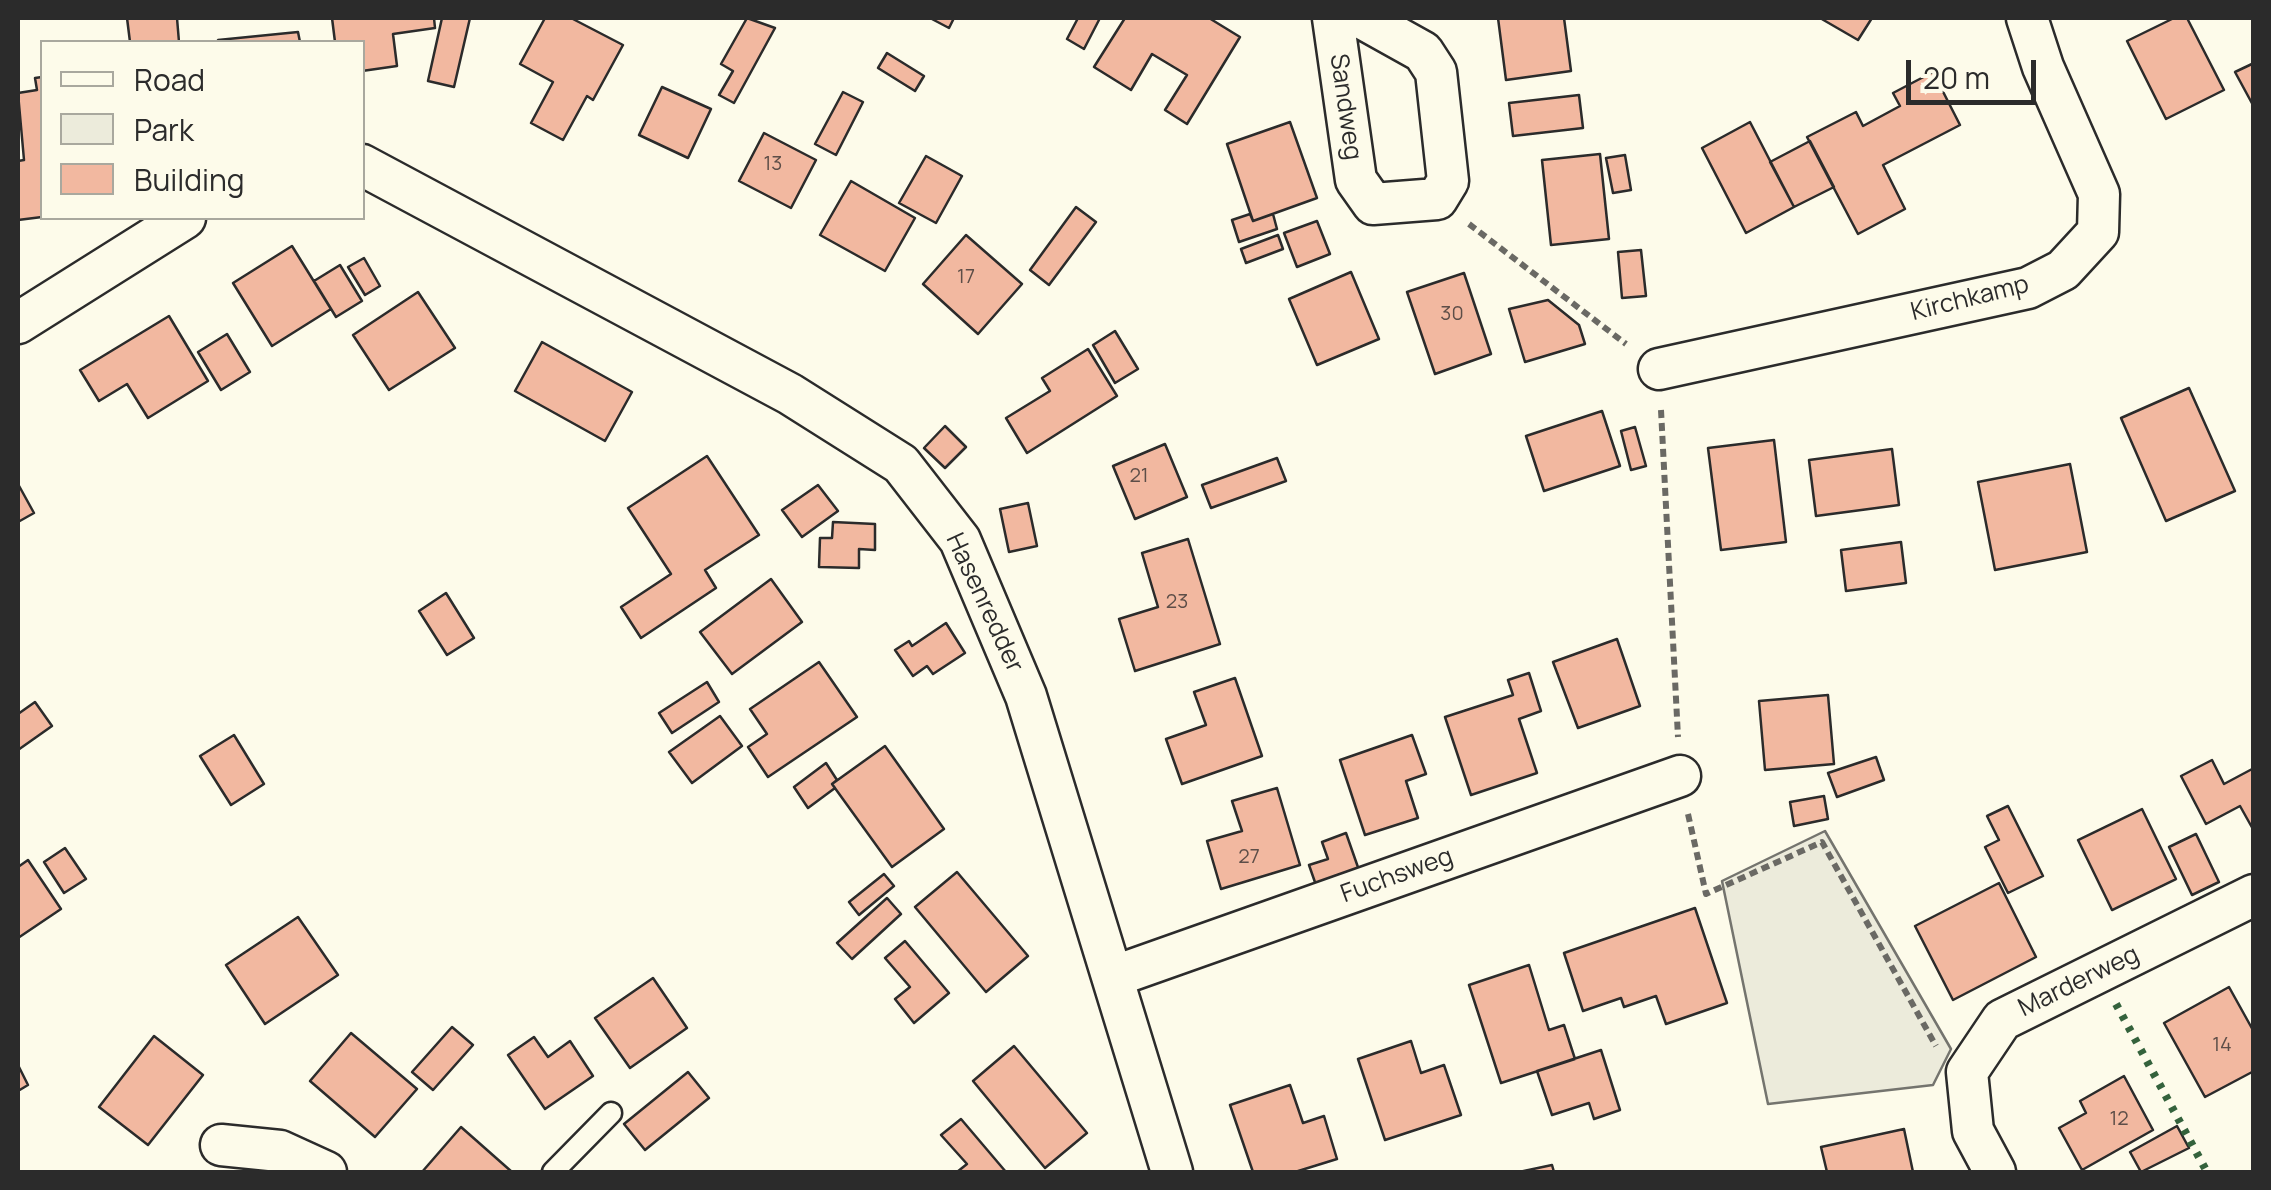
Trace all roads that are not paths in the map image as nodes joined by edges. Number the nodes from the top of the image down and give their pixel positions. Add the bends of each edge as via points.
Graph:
1 (1333, 18) edge
2 (1362, 18) edge
3 (2028, 18) edge
4 (365, 167) edge
5 (182, 220) edge
6 (18, 323) edge
7 (1659, 369) road end
8 (1680, 776) road end
9 (2254, 895) edge
10 (1115, 976) junction
11 (611, 1113) dead end
12 (221, 1145) dead end
13 (326, 1172) edge
14 (553, 1172) edge
15 (1172, 1172) edge
16 (1996, 1172) edge

1 - 2 street, Sandweg via 1356,180 1373,204 1437,198 1448,181 1436,72 1423,52
3 - 7 street, Kirchkamp via 2099,194 2098,232 2063,270 2028,288
4 - 10 street, Hasenredder via 790,394 901,464 960,540 1026,696
5 - 6 street
8 - 10 street, Fuchsweg
9 - 16 street, Marderweg via 2002,1020 1967,1072 1973,1131
10 - 15 street, Hasenredder
11 - 14 lane
12 - 13 street via 280,1151

